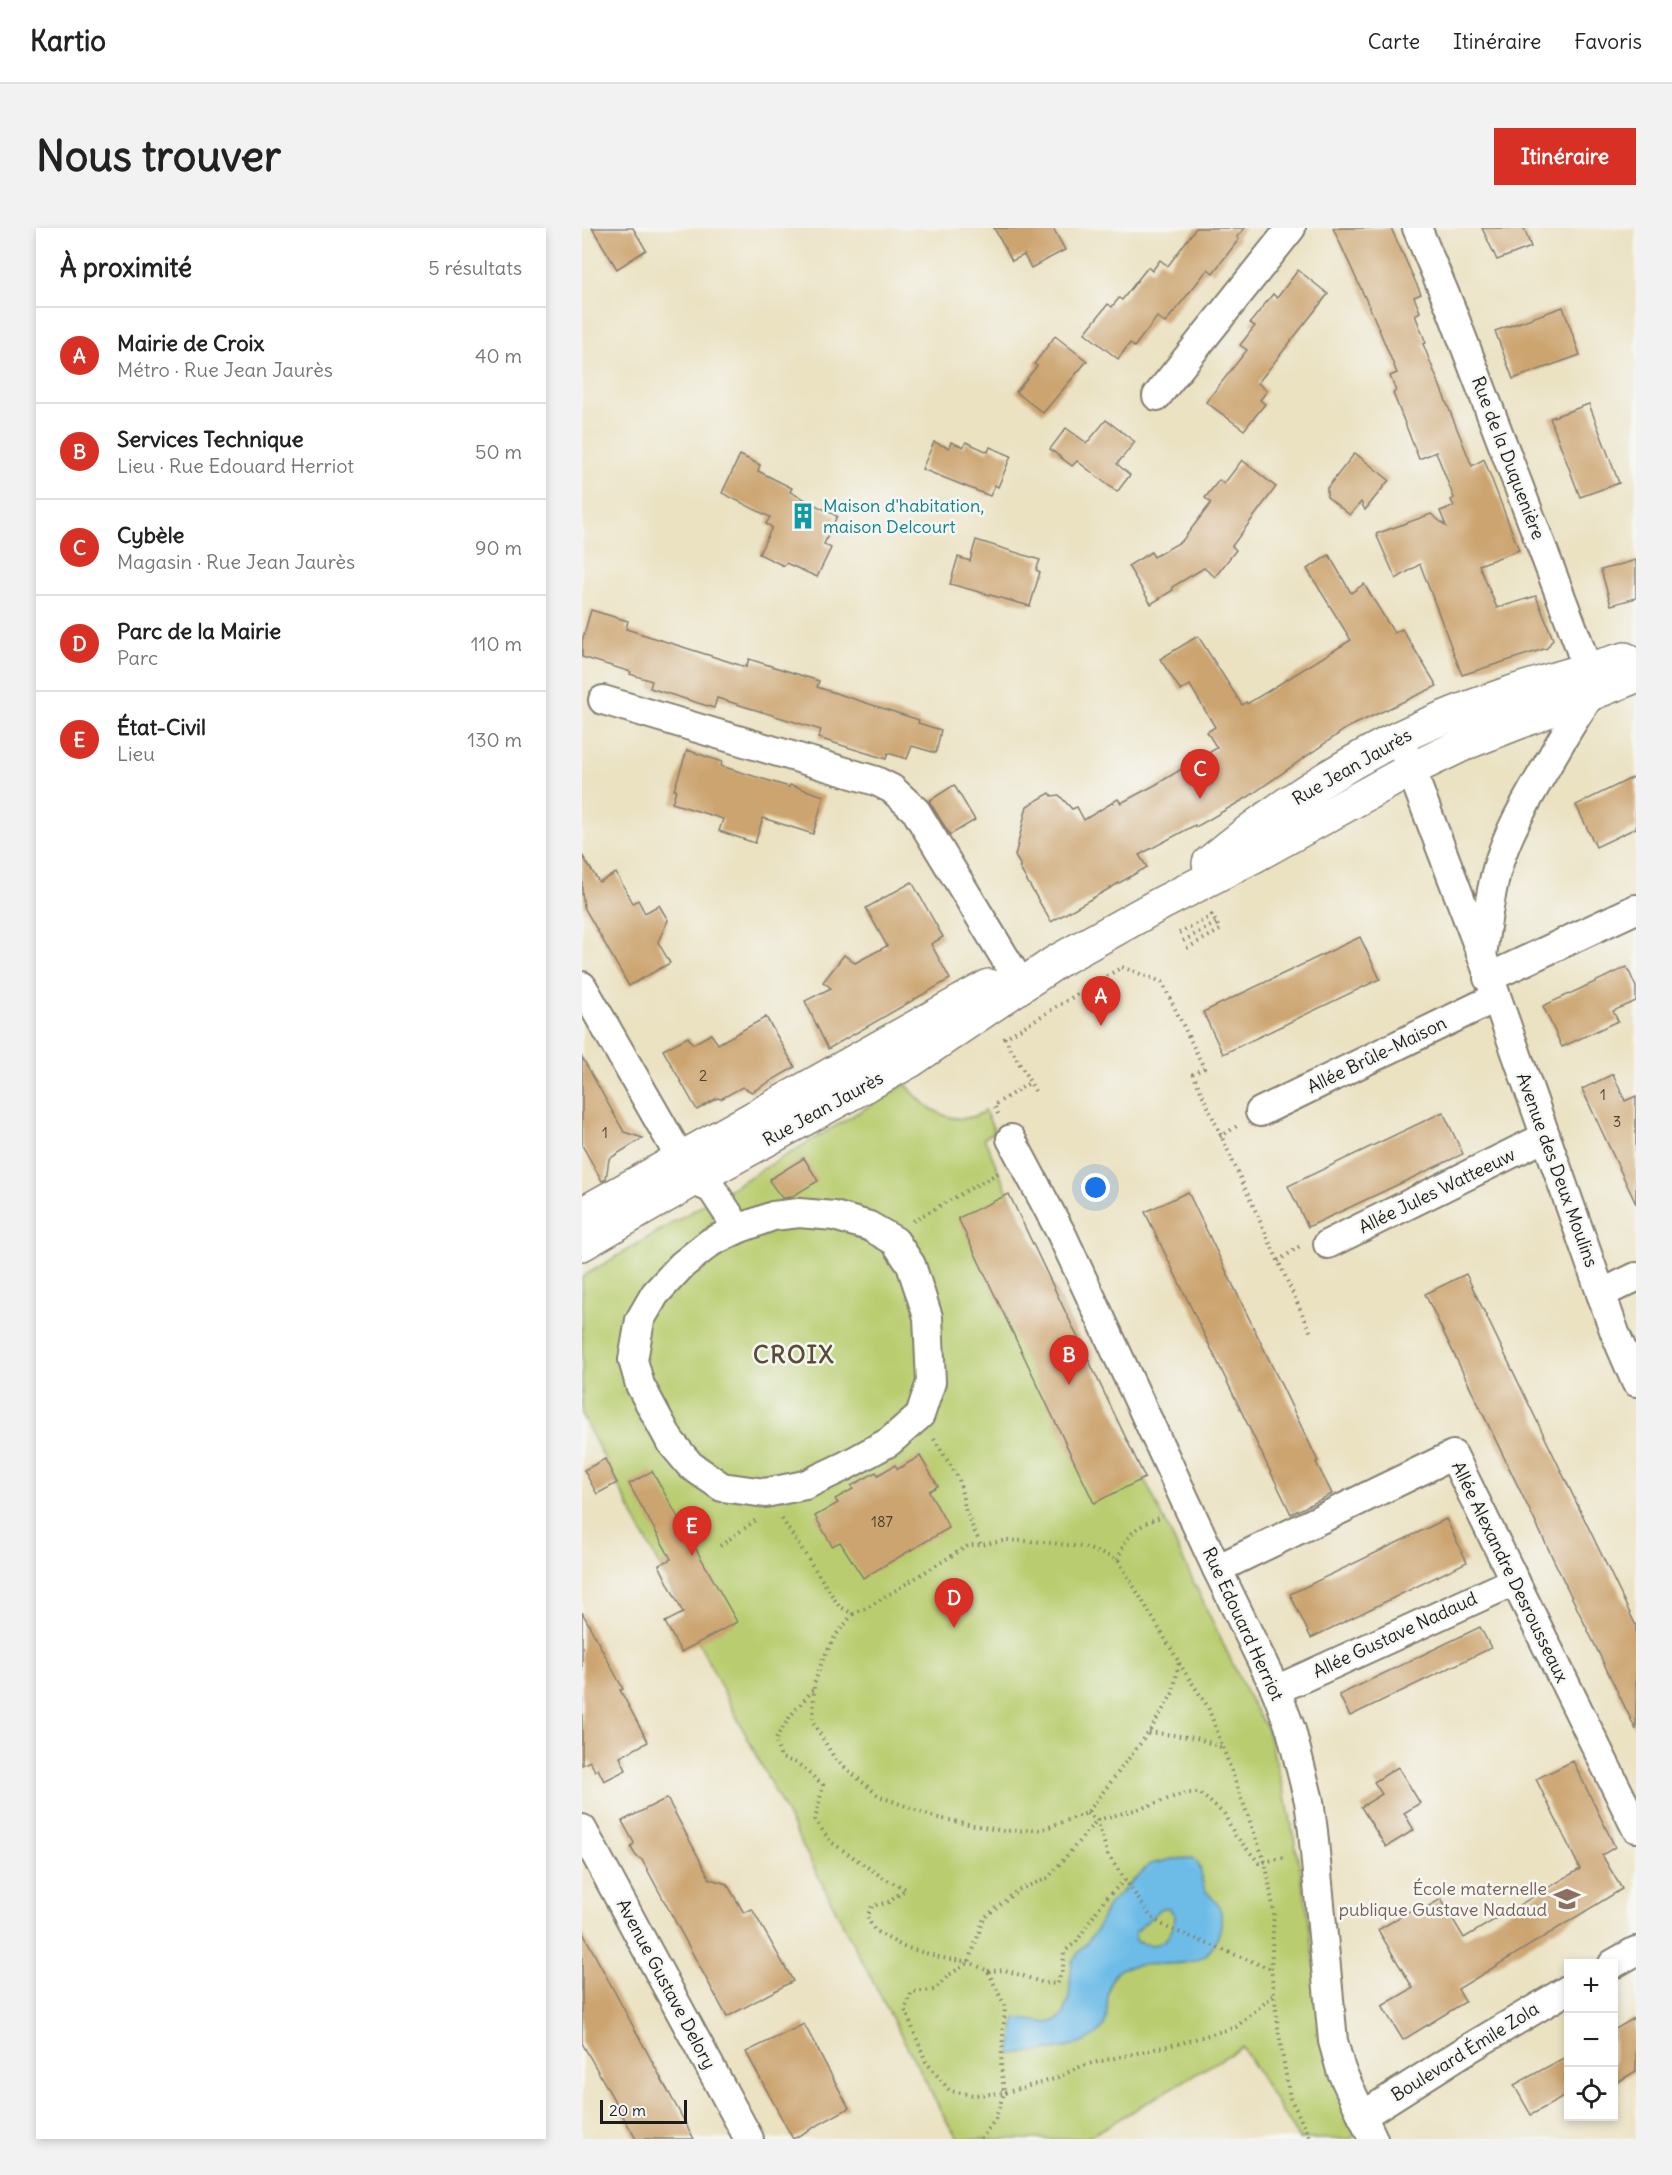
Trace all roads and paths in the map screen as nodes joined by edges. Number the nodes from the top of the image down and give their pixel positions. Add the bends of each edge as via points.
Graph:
1 (1292, 228) edge
2 (1417, 228) edge
3 (1157, 396) dead end
4 (1636, 656) edge
5 (1636, 676) edge
6 (1591, 680) junction
7 (603, 700) dead end
8 (1399, 738) junction
9 (1410, 770) junction
10 (1162, 903) junction
11 (1636, 909) edge
12 (1205, 919) dead end
13 (1216, 923) dead end
14 (1179, 933) dead end
15 (1211, 935) dead end
16 (1183, 941) dead end
17 (1186, 948) dead end
18 (1488, 977) junction
19 (1019, 981) junction
20 (582, 986) edge
21 (1031, 1082) junction
22 (1035, 1091) dead end
23 (1260, 1112) dead end
24 (1545, 1137) junction
25 (1011, 1139) joint
26 (687, 1169) junction
27 (999, 1173) dead end
28 (738, 1229) junction
29 (583, 1232) edge
30 (886, 1236) junction
31 (1329, 1244) dead end
32 (1636, 1277) edge
33 (1601, 1293) junction
34 (1311, 1333) dead end
35 (1636, 1382) edge
36 (920, 1415) junction
37 (765, 1493) junction
38 (1189, 1506) junction
39 (720, 1545) dead end
40 (981, 1545) junction
41 (1118, 1560) junction
42 (1216, 1569) junction
43 (1515, 1581) junction
44 (853, 1614) junction
45 (1179, 1662) junction
46 (814, 1689) junction
47 (1276, 1690) junction
48 (1149, 1732) junction
49 (1224, 1748) junction
50 (1087, 1813) junction
51 (1097, 1820) junction
52 (1636, 1828) edge
53 (582, 1829) edge
54 (1315, 1852) junction
55 (1265, 1861) junction
56 (1125, 1880) junction
57 (1636, 1951) edge
58 (1618, 1961) edge
59 (969, 1962) junction
60 (1271, 1969) junction
61 (988, 1971) junction
62 (1564, 1992) edge
63 (1274, 1995) junction
64 (1004, 2093) junction
65 (1368, 2127) edge
66 (749, 2139) edge
67 (981, 2139) edge
68 (1311, 2139) edge

1 - 3 street
2 - 6 street, Rue de la Duquenière via 1460,331
4 - 6 main road, Rue Jean Jaurès
5 - 6 main road, Rue Jean Jaurès
6 - 8 main road, Rue Jean Jaurès via 1485,702
6 - 9 main road, Rue Jean Jaurès via 1504,727
6 - 18 street, Avenue des Deux Moulins via 1580,710 1505,845 1491,893
7 - 19 street via 892,789 916,811
8 - 9 street, Avenue des Deux Moulins
8 - 10 main road, Rue Jean Jaurès via 1268,817
9 - 10 main road, Rue Jean Jaurès
9 - 18 street, Avenue des Deux Moulins
10 - 19 main road, Rue Jean Jaurès
11 - 18 street, Allée Brûle-Maison
12 - 14 path
13 - 16 path
15 - 17 path
18 - 23 street, Allée Brûle-Maison
18 - 24 street, Avenue des Deux Moulins
19 - 26 main road, Rue Jean Jaurès via 978,992
20 - 26 street
21 - 22 path
21 - 25 path via 993,1105
21 - 34 path via 1005,1038 1122,967 1162,982 1204,1068 1193,1074
24 - 31 street, Allée Jules Watteeuw
24 - 33 street, Avenue des Deux Moulins
25 - 38 street, Rue Edouard Herriot via 1062,1235
26 - 28 street via 712,1189
26 - 29 main road, Rue Jean Jaurès
27 - 30 path
28 - 30 street via 773,1216 799,1213 834,1216 869,1226
28 - 37 street via 711,1242 655,1294 640,1320 633,1360 640,1385 670,1441 690,1465 722,1487
30 - 36 street via 895,1241 911,1265 928,1317 931,1382
32 - 33 street
33 - 35 street, Avenue des Deux Moulins
36 - 37 street via 889,1442 845,1466 805,1485
36 - 40 path via 959,1479 966,1513
37 - 39 path via 759,1518
37 - 44 path via 839,1606
38 - 41 path via 1141,1525 1123,1542
38 - 42 street, Rue Edouard Herriot
40 - 41 path via 1007,1540 1043,1542 1084,1547
40 - 44 path via 969,1545
41 - 45 path
42 - 43 street, Allée Alexandre Desrousseaux via 1453,1455
42 - 47 street, Rue Edouard Herriot
43 - 47 street, Allée Gustave Nadaud
43 - 52 street, Allée Alexandre Desrousseaux
44 - 46 path via 823,1659
45 - 48 path via 1173,1693
45 - 49 path via 1208,1707
46 - 50 path via 813,1722 835,1759 879,1796 934,1817 1003,1831 1041,1830
46 - 59 path via 775,1740 781,1758 797,1763 823,1785 815,1820 831,1842 906,1889 889,1902 872,1906 867,1917 875,1931 904,1947
47 - 54 street, Rue Edouard Herriot via 1291,1730
48 - 49 path via 1196,1738
48 - 50 path
49 - 55 path
50 - 51 path
51 - 55 path via 1185,1793 1200,1793 1224,1814 1246,1850 1259,1863
51 - 56 path via 1108,1855
51 - 59 path via 1048,1878 1018,1890 984,1918
53 - 66 street, Avenue Gustave Delory
54 - 55 path
54 - 65 street, Rue Edouard Herriot via 1333,2041 1341,2070
55 - 60 path via 1274,1913
56 - 60 path via 1156,1921
56 - 61 path via 1104,1900 1077,1941 1064,1952 1057,1984 1005,1970
57 - 58 street
59 - 61 path
59 - 64 path via 934,1990 912,1992 905,2009 926,2062 950,2091 973,2095
60 - 63 path
61 - 64 path via 1005,2007 1001,2064
62 - 65 street, Boulevard Émile Zola via 1463,2052
63 - 64 path via 1236,2027 1084,2065 1054,2079
63 - 68 path via 1290,2098
64 - 67 path via 995,2120

